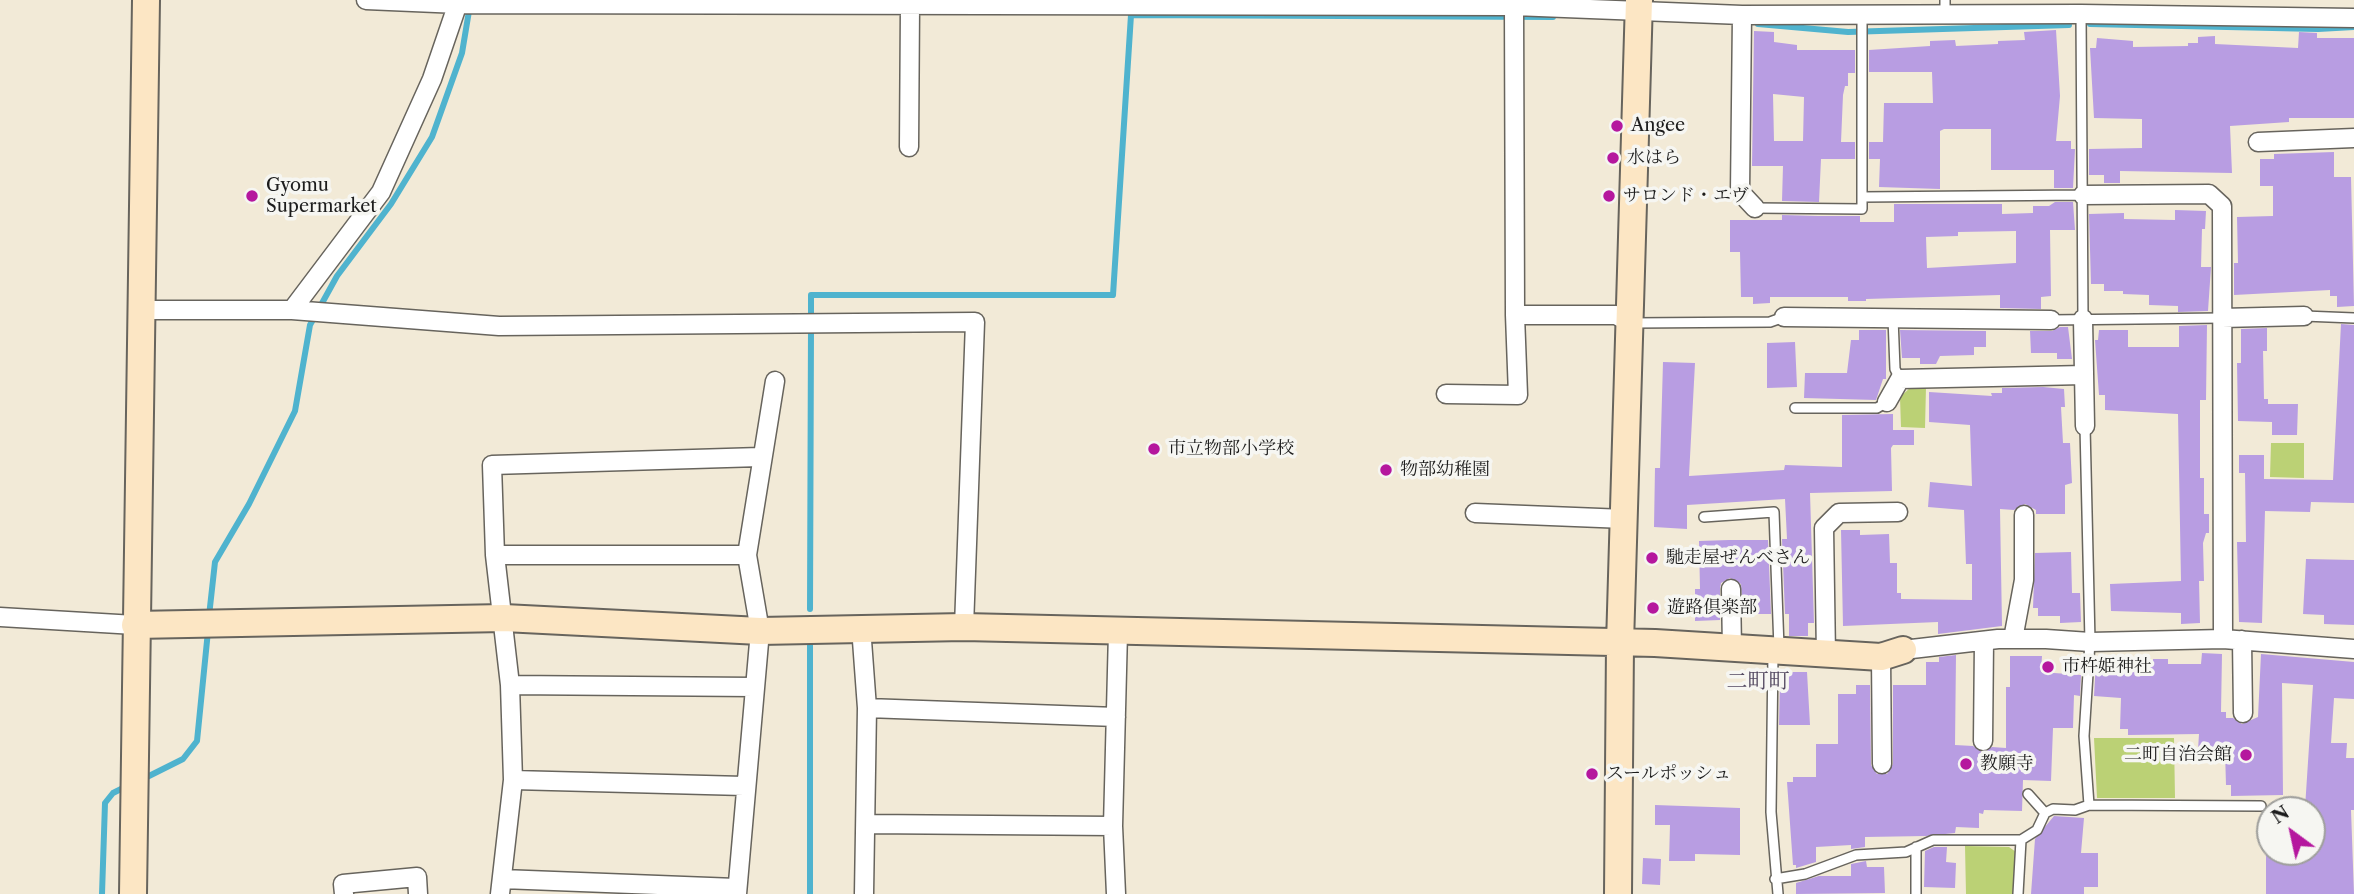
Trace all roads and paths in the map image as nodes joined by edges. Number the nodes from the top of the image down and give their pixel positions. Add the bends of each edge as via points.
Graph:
1 (146, 0) edge
2 (366, 0) edge
3 (459, 2) edge
4 (1123, 3) edge
5 (1244, 4) edge
6 (1362, 4) edge
7 (910, 6) junction
8 (1639, 6) edge
9 (1945, 7) edge
10 (2041, 7) edge
11 (1823, 8) edge
12 (1514, 13) junction
13 (2081, 13) junction
14 (1742, 15) junction
15 (2354, 18) edge
16 (1861, 27) junction
17 (2354, 138) edge
18 (2258, 142) dead end
19 (909, 147) dead end
20 (2083, 195) junction
21 (1863, 197) junction
22 (1755, 208) joint
23 (143, 310) junction
24 (292, 310) junction
25 (1515, 315) junction
26 (2304, 316) joint
27 (1784, 317) joint
28 (2222, 317) junction
29 (1893, 318) junction
30 (2354, 318) edge
31 (2083, 319) junction
32 (2051, 320) joint
33 (1631, 323) junction
34 (2084, 375) junction
35 (1900, 379) junction
36 (775, 381) dead end
37 (1446, 394) dead end
38 (1886, 402) joint
39 (1795, 408) dead end
40 (2085, 426) joint
41 (760, 457) junction
42 (1898, 512) dead end
43 (1475, 513) dead end
44 (2024, 515) dead end
45 (1704, 517) dead end
46 (1625, 519) junction
47 (495, 555) junction
48 (747, 555) junction
49 (1731, 589) dead end
50 (0, 617) edge
51 (504, 618) junction
52 (135, 625) junction
53 (861, 627) junction
54 (964, 627) junction
55 (760, 631) junction
56 (1118, 632) junction
57 (2013, 639) junction
58 (2223, 639) junction
59 (2242, 640) junction
60 (1984, 641) junction
61 (2090, 642) junction
62 (1620, 644) junction
63 (1732, 649) junction
64 (2354, 649) edge
65 (1776, 653) junction
66 (1892, 654) junction
67 (1826, 656) junction
68 (510, 685) junction
69 (754, 687) junction
70 (867, 708) junction
71 (2243, 713) dead end
72 (1116, 717) junction
73 (1983, 741) dead end
74 (1882, 764) dead end
75 (513, 780) junction
76 (744, 786) junction
77 (2028, 794) dead end
78 (2089, 805) junction
79 (2256, 806) edge
80 (2045, 813) junction
81 (867, 824) junction
82 (1112, 826) junction
83 (2021, 840) junction
84 (1916, 847) junction
85 (1775, 879) junction
86 (501, 886) edge
87 (737, 891) edge
88 (132, 894) edge
89 (344, 894) edge
90 (418, 894) edge
91 (864, 894) edge
92 (1116, 894) edge
93 (1618, 894) edge
94 (1778, 894) edge
95 (1916, 894) edge
96 (2018, 894) edge

1 - 23 street
2 - 3 street
3 - 7 street
3 - 24 street via 432,79 381,192
4 - 5 street
4 - 7 street
5 - 6 street
6 - 12 street
7 - 19 street
8 - 12 street
8 - 14 street
8 - 33 street
9 - 10 street
9 - 16 street
10 - 13 street
11 - 14 street
11 - 16 street
12 - 25 street
13 - 15 street
13 - 20 lane
14 - 22 street via 1740,192
16 - 21 lane
17 - 18 street
20 - 21 lane
20 - 28 street via 2209,194 2222,206
20 - 31 lane
21 - 22 lane via 1862,209
23 - 24 street
23 - 52 street
24 - 54 street via 499,326 975,321
25 - 33 street via 1616,315
25 - 37 street via 1518,394
26 - 28 street
26 - 30 lane
27 - 29 street
27 - 33 lane via 1770,322
28 - 31 lane
28 - 58 street
29 - 32 street
29 - 35 lane via 1895,369
31 - 32 lane
31 - 34 street
33 - 46 street
34 - 35 street
34 - 40 street
35 - 38 street
36 - 41 street
38 - 39 lane via 1877,408
40 - 61 lane
41 - 47 street via 492,465
41 - 48 street
42 - 67 street via 1839,513 1824,528
43 - 46 street
44 - 57 street via 2024,580
45 - 65 lane via 1774,512
46 - 62 street
47 - 48 street
47 - 51 street
48 - 55 street
49 - 63 street
50 - 52 street
51 - 52 street
51 - 55 street
51 - 68 street
52 - 88 street
53 - 54 street
53 - 55 street
53 - 70 street
54 - 56 street
55 - 69 street
56 - 62 street
56 - 72 street
57 - 60 street
57 - 61 street
58 - 59 street
58 - 61 street
59 - 64 street
59 - 71 street
60 - 66 street
60 - 73 street
61 - 78 lane via 2084,736
62 - 63 street
62 - 93 street
63 - 65 street
65 - 67 street
65 - 85 lane via 1771,812
66 - 67 street
66 - 74 street
68 - 69 street
68 - 75 street
69 - 76 street
70 - 72 street
70 - 81 street
72 - 82 street
75 - 76 street
75 - 86 street
76 - 87 street
77 - 80 lane
78 - 79 lane
78 - 80 lane
80 - 83 lane via 2037,830
81 - 82 street
81 - 91 street
82 - 92 street
83 - 84 lane via 1933,840
83 - 96 lane
84 - 85 lane via 1906,852 1856,855 1805,874
84 - 95 lane
85 - 94 lane
86 - 87 street
89 - 90 street via 343,884 417,877

